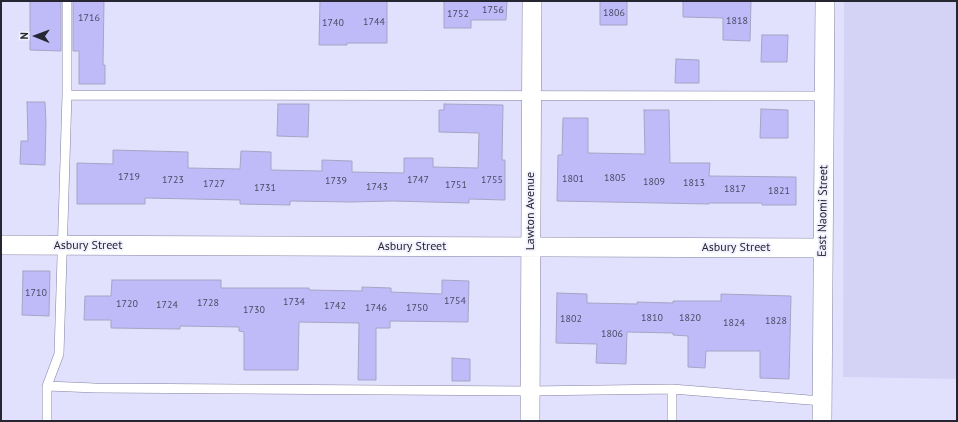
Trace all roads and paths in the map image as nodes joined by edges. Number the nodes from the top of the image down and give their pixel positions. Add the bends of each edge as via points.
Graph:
1 (67, 1) edge
2 (532, 1) edge
3 (825, 1) edge
4 (67, 95) junction
5 (531, 95) junction
6 (824, 96) junction
7 (1, 245) edge
8 (62, 246) junction
9 (531, 247) junction
10 (822, 248) junction
11 (47, 386) junction
12 (672, 389) junction
13 (530, 391) junction
14 (822, 401) junction
15 (47, 421) edge
16 (530, 421) edge
17 (672, 421) edge
18 (822, 421) edge

1 - 4 lane
2 - 5 street, Lawton Avenue
3 - 6 street, East Naomi Street
4 - 5 lane
4 - 8 lane
5 - 6 lane
5 - 9 street, Lawton Avenue
6 - 10 street, East Naomi Street
7 - 8 street, Asbury Street
8 - 9 street, Asbury Street
8 - 11 lane via 58,354
9 - 10 street, Asbury Street
9 - 13 street, Lawton Avenue
10 - 14 street, East Naomi Street
11 - 13 lane
11 - 15 lane
12 - 13 lane
12 - 14 lane
12 - 17 lane
13 - 16 street, Lawton Avenue
14 - 18 street, East Naomi Street

